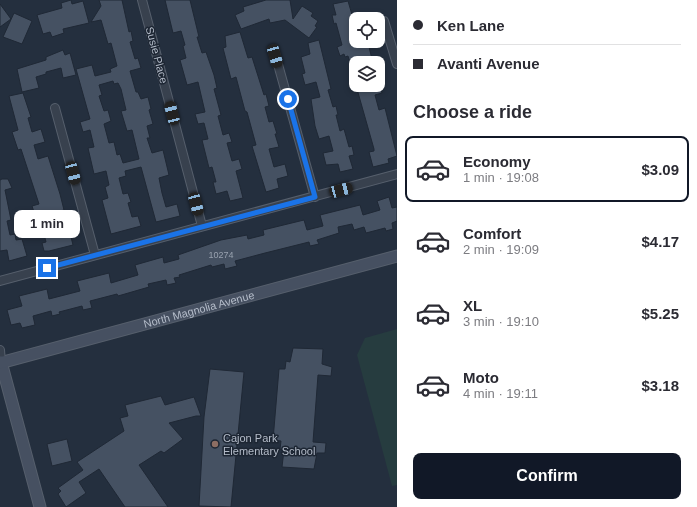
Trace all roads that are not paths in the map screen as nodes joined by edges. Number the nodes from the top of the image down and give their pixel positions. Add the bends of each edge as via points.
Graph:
1 (142, 0) edge
2 (385, 24) edge
3 (274, 50) dead end
4 (397, 64) edge
5 (55, 108) dead end
6 (397, 174) edge
7 (315, 197) junction
8 (202, 226) junction
9 (95, 255) junction
10 (397, 256) edge
11 (0, 281) edge
12 (0, 350) edge
13 (1, 362) edge
14 (40, 507) edge

1 - 8 street, Susie Place
2 - 4 street
3 - 7 street
5 - 9 street
6 - 7 street
7 - 8 street
8 - 9 street
9 - 11 street
10 - 13 main road, North Magnolia Avenue
12 - 13 street
13 - 14 main road

